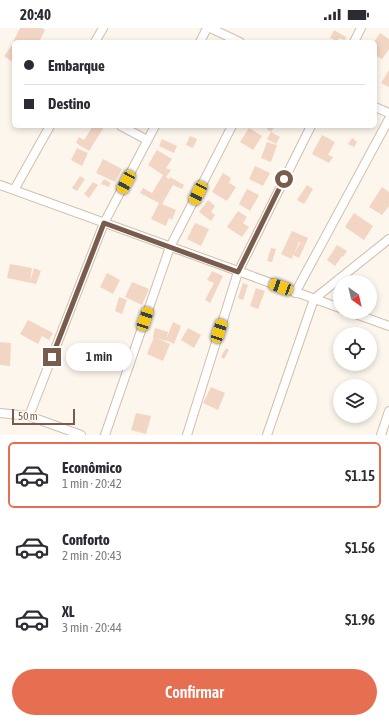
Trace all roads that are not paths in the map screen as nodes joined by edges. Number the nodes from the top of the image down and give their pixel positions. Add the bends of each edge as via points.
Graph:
1 (103, 28) edge
2 (207, 28) edge
3 (210, 28) edge
4 (361, 28) edge
5 (97, 40) edge
6 (201, 40) edge
7 (236, 40) edge
8 (355, 40) edge
9 (377, 108) edge
10 (389, 114) edge
11 (389, 119) edge
12 (49, 128) edge
13 (125, 128) edge
14 (154, 128) edge
15 (231, 128) edge
16 (310, 128) edge
17 (147, 140) junction
18 (0, 186) edge
19 (14, 190) junction
20 (104, 223) junction
21 (389, 239) edge
22 (170, 247) junction
23 (238, 272) junction
24 (295, 293) junction
25 (314, 299) junction
26 (333, 306) edge
27 (370, 319) edge
28 (389, 326) edge
29 (389, 411) edge
30 (0, 413) edge
31 (29, 416) junction
32 (81, 435) edge
33 (105, 435) edge
34 (187, 435) edge
35 (267, 435) edge
36 (381, 435) edge

1 - 5 street
2 - 6 street
3 - 7 street
4 - 8 street
9 - 10 street
11 - 24 street
12 - 19 street
13 - 17 street
14 - 17 street
15 - 22 street
16 - 23 street
17 - 20 street
18 - 19 street
19 - 20 street
20 - 22 street
20 - 31 street
21 - 25 street
22 - 23 street
22 - 33 street
23 - 24 street
23 - 34 street
24 - 25 street
25 - 26 street
25 - 35 street
27 - 28 street
29 - 36 street
30 - 31 street
31 - 32 street

